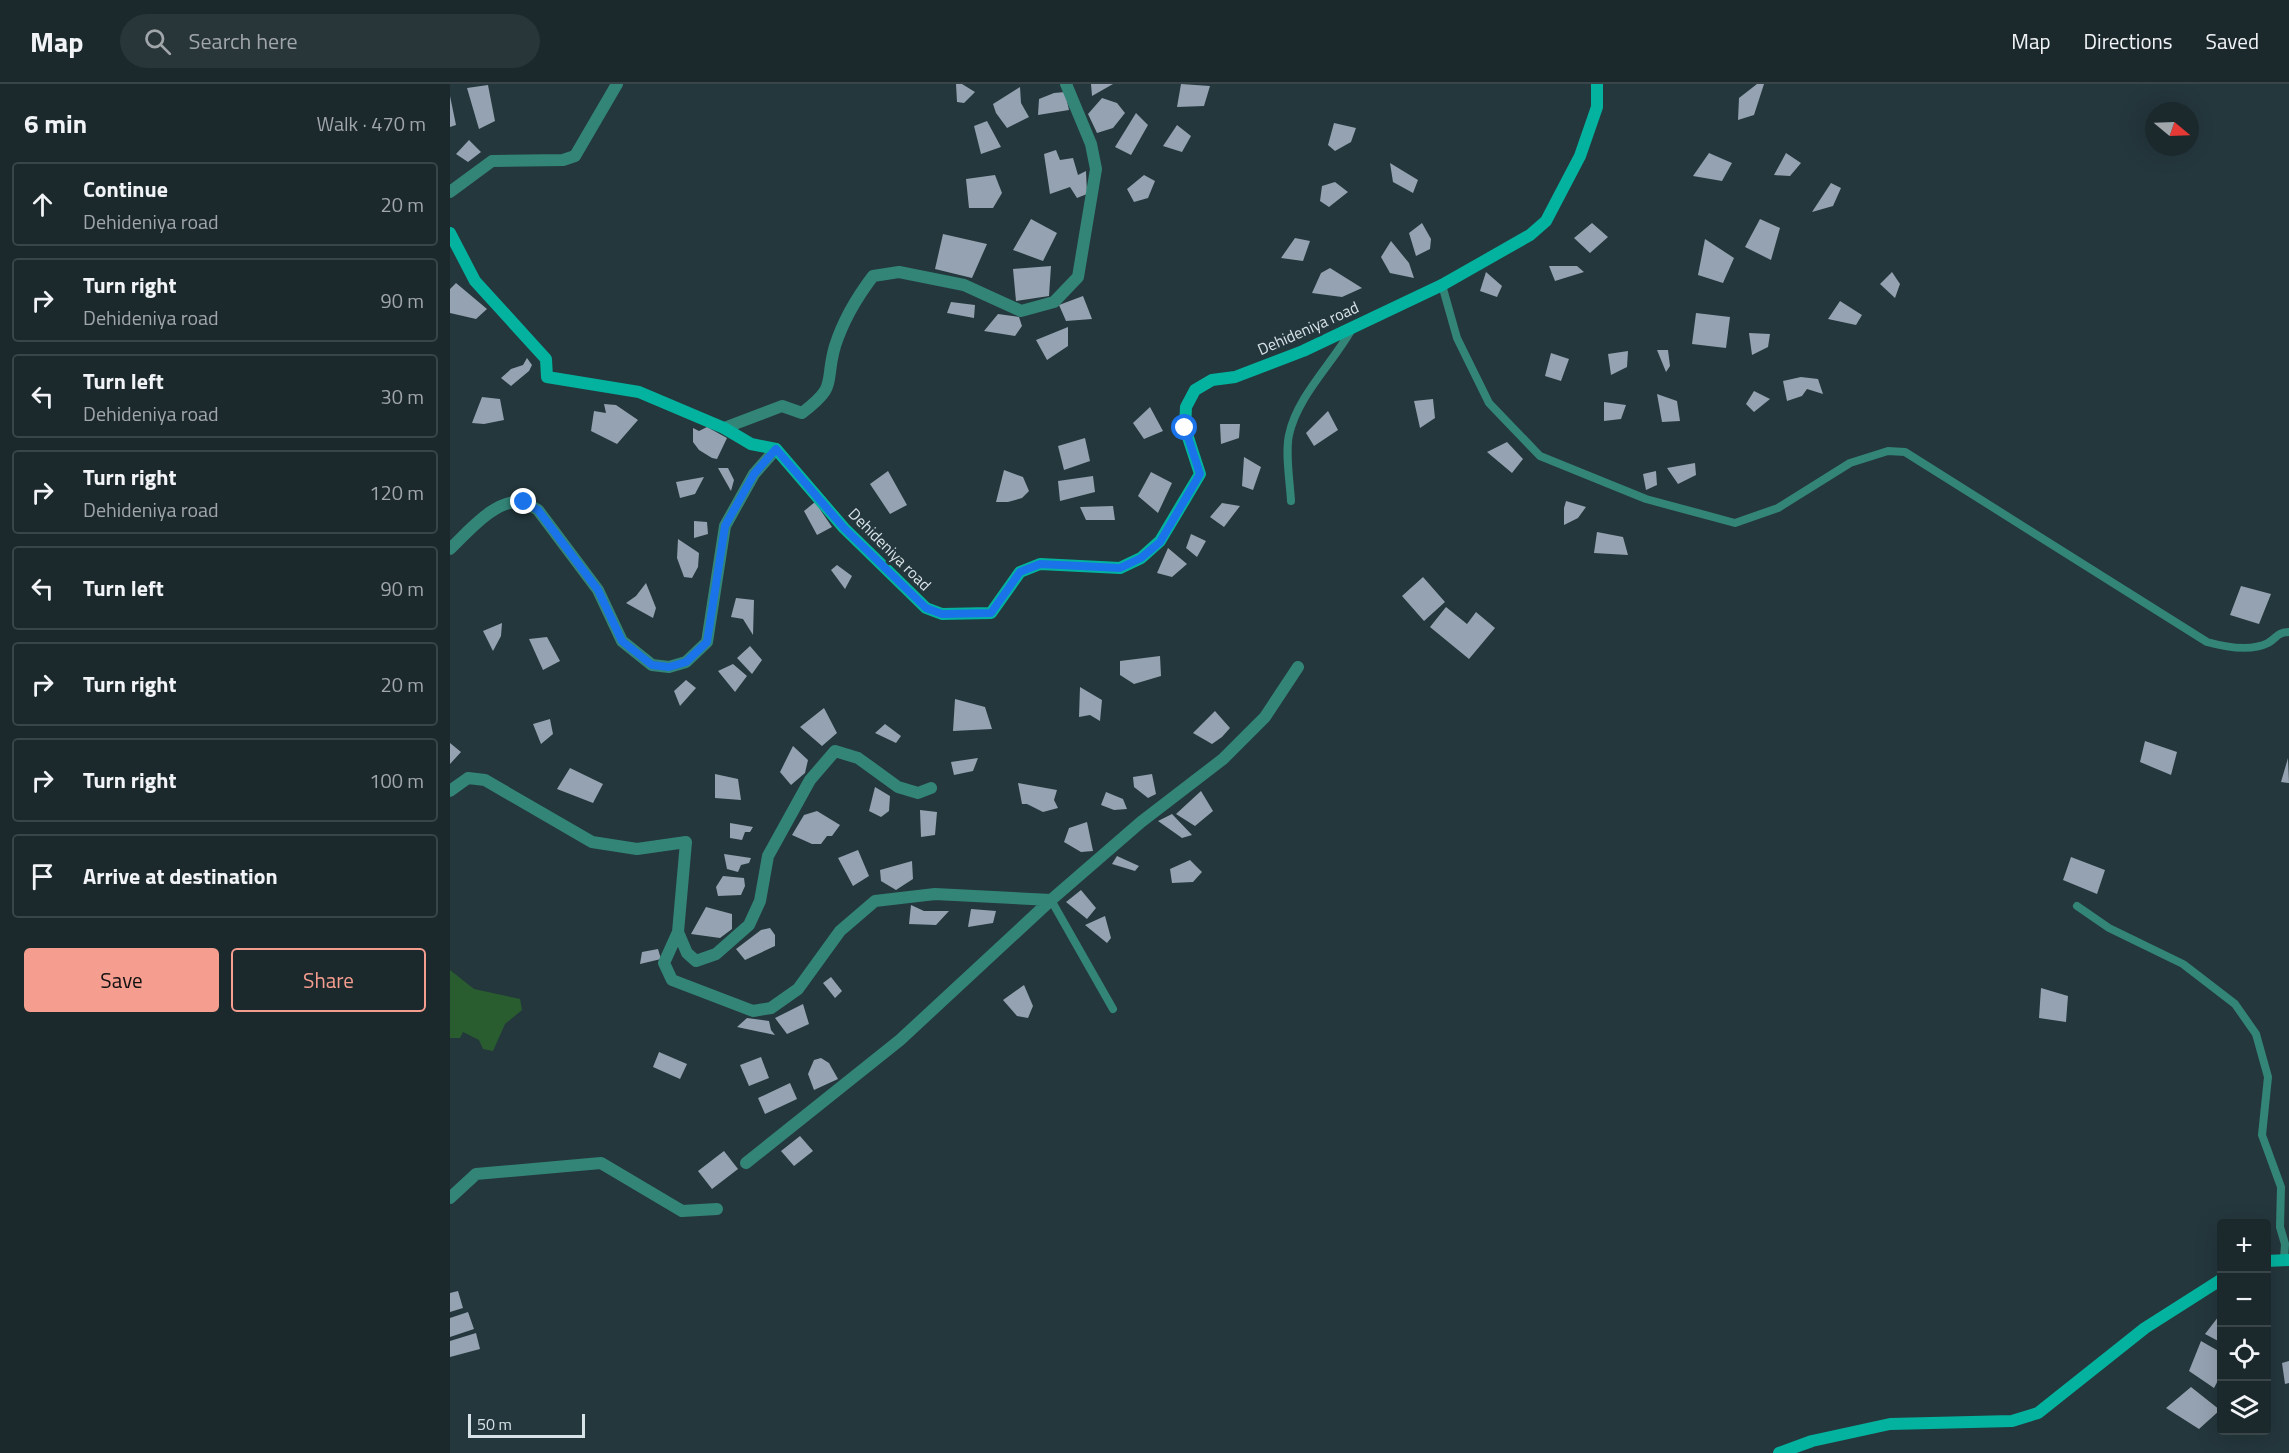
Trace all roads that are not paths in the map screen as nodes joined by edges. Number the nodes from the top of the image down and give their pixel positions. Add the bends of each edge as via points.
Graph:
1 (617, 84) edge
2 (1066, 84) edge
3 (1597, 84) edge
4 (450, 192) edge
5 (450, 233) edge
6 (1442, 285) junction
7 (1353, 327) junction
8 (724, 428) junction
9 (776, 449) junction
10 (1291, 501) dead end
11 (450, 549) edge
12 (2289, 632) edge
13 (1298, 667) dead end
14 (930, 788) dead end
15 (450, 790) edge
16 (1051, 900) junction
17 (2077, 906) dead end
18 (678, 932) junction
19 (1113, 1009) dead end
20 (746, 1163) dead end
21 (450, 1198) edge
22 (717, 1209) dead end
23 (2287, 1260) edge
24 (2271, 1261) edge
25 (2217, 1282) edge
26 (1779, 1453) edge

1 - 4 street via 575,156 563,160 492,161
2 - 8 street via 1091,144 1096,169 1078,277 1054,302 1022,311 964,285 899,272 873,276 857,297 835,346 830,383 820,399 801,413 782,406
3 - 6 street, Dehideniya road via 1597,107 1580,156 1546,221 1530,235
5 - 8 street via 475,281 546,359 547,377 639,392
6 - 7 street, Dehideniya road
6 - 12 lane via 1457,338 1490,403 1540,456 1646,499 1735,523 1778,508 1850,463 1888,451 1905,452 2207,642 2234,649 2267,644 2280,633
7 - 9 street, Dehideniya road via 1303,351 1235,377 1212,380 1195,390 1186,407 1185,428 1200,474 1160,542 1141,558 1120,568 1040,564 1020,572 991,613 942,614 926,608 844,528
7 - 10 lane via 1296,411 1288,437
8 - 9 street via 751,444
9 - 11 street via 754,474 725,526 707,642 686,662 669,667 652,665 622,641 598,590 538,510 524,502 510,503 485,514
13 - 16 street via 1265,717 1223,759 1141,822
14 - 18 street via 918,793 898,787 858,758 835,751 810,780 768,856 760,901 748,925 716,954 696,961 687,953
15 - 18 street via 468,778 485,780 592,842 637,849 686,842
16 - 18 street via 935,894 875,901 840,932 798,989 771,1008 753,1011 672,980 664,963
16 - 19 lane
16 - 20 street via 900,1040
17 - 23 lane via 2109,928 2183,964 2235,1004 2256,1034 2268,1077 2262,1135 2281,1187 2280,1227
21 - 22 street via 476,1174 601,1163 682,1211
23 - 24 street
25 - 26 street via 2145,1328 2038,1413 2012,1421 1890,1424 1812,1441

